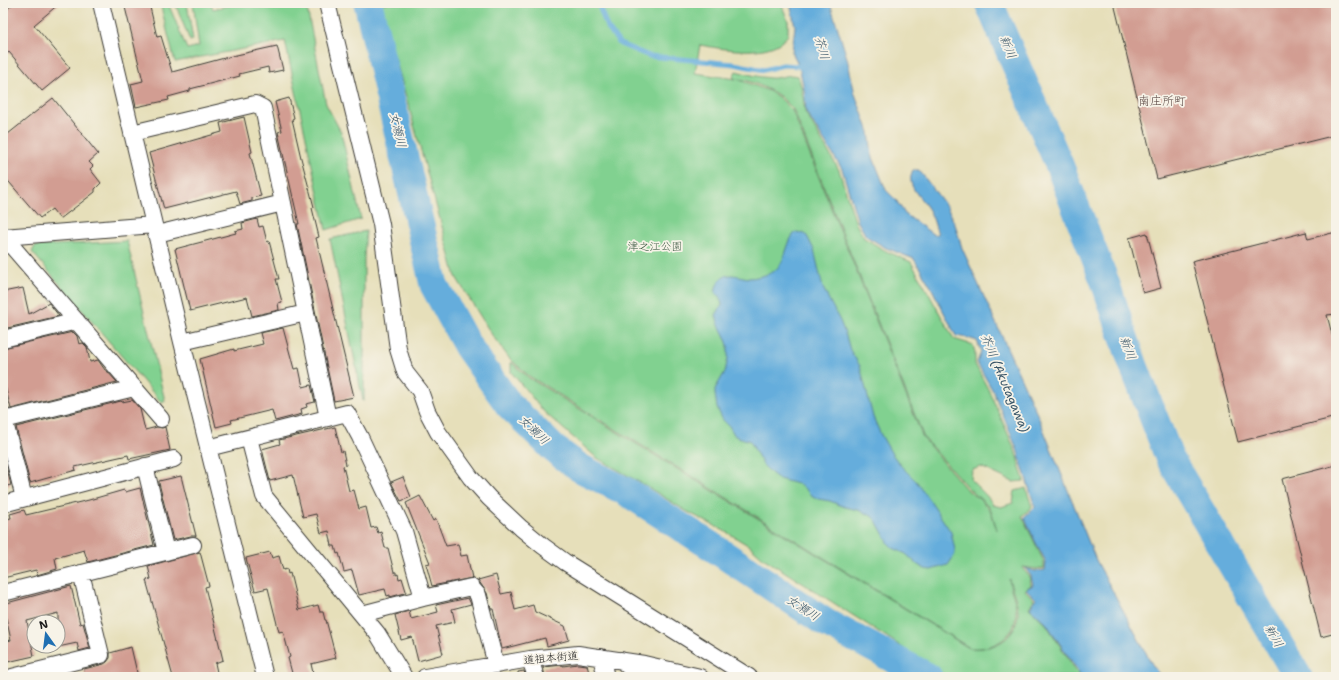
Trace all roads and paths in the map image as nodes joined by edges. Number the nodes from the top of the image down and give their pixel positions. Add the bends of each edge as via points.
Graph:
1 (101, 3) edge
2 (327, 3) edge
3 (132, 133) junction
4 (283, 203) junction
5 (156, 229) junction
6 (4, 237) edge
7 (306, 313) junction
8 (76, 321) junction
9 (3, 339) edge
10 (182, 342) junction
11 (134, 388) junction
12 (4, 418) edge
13 (328, 418) junction
14 (161, 419) dead end
15 (249, 438) junction
16 (208, 448) junction
17 (174, 459) dead end
18 (145, 466) junction
19 (24, 498) junction
20 (3, 504) edge
21 (193, 545) dead end
22 (166, 552) junction
23 (81, 573) junction
24 (3, 593) edge
25 (423, 598) junction
26 (362, 614) junction
27 (601, 657) junction
28 (530, 659) junction
29 (621, 660) junction
30 (496, 665) junction
31 (12, 677) edge
32 (265, 677) edge
33 (404, 677) edge
34 (425, 677) edge
35 (536, 677) edge
36 (606, 677) edge
37 (640, 677) edge
38 (700, 677) edge
39 (749, 677) edge

1 - 3 street
2 - 39 street via 381,224 398,349 405,372 420,391 438,432 471,478 489,498 543,546
3 - 4 street via 256,104 263,108
3 - 5 street
4 - 5 street
4 - 7 street
5 - 6 street
5 - 10 street
6 - 8 street
7 - 10 street
7 - 13 street
8 - 9 street
8 - 11 street
10 - 16 street
11 - 12 street
11 - 14 street
12 - 19 street
13 - 15 street
13 - 25 street via 347,413 360,437 404,531
15 - 16 street
15 - 26 street via 264,496
16 - 32 street
17 - 18 street
18 - 19 street
18 - 22 street
19 - 20 street
21 - 22 street
22 - 23 street
23 - 24 street
23 - 31 street via 101,655
25 - 26 street
25 - 30 street via 471,587 478,595
26 - 33 street
27 - 28 street, 道祖本街道 via 578,654
27 - 29 street, 道祖本街道
27 - 36 street
28 - 30 street, 道祖本街道
28 - 35 street
29 - 37 street
29 - 38 street, 道祖本街道
30 - 34 street, 道祖本街道

